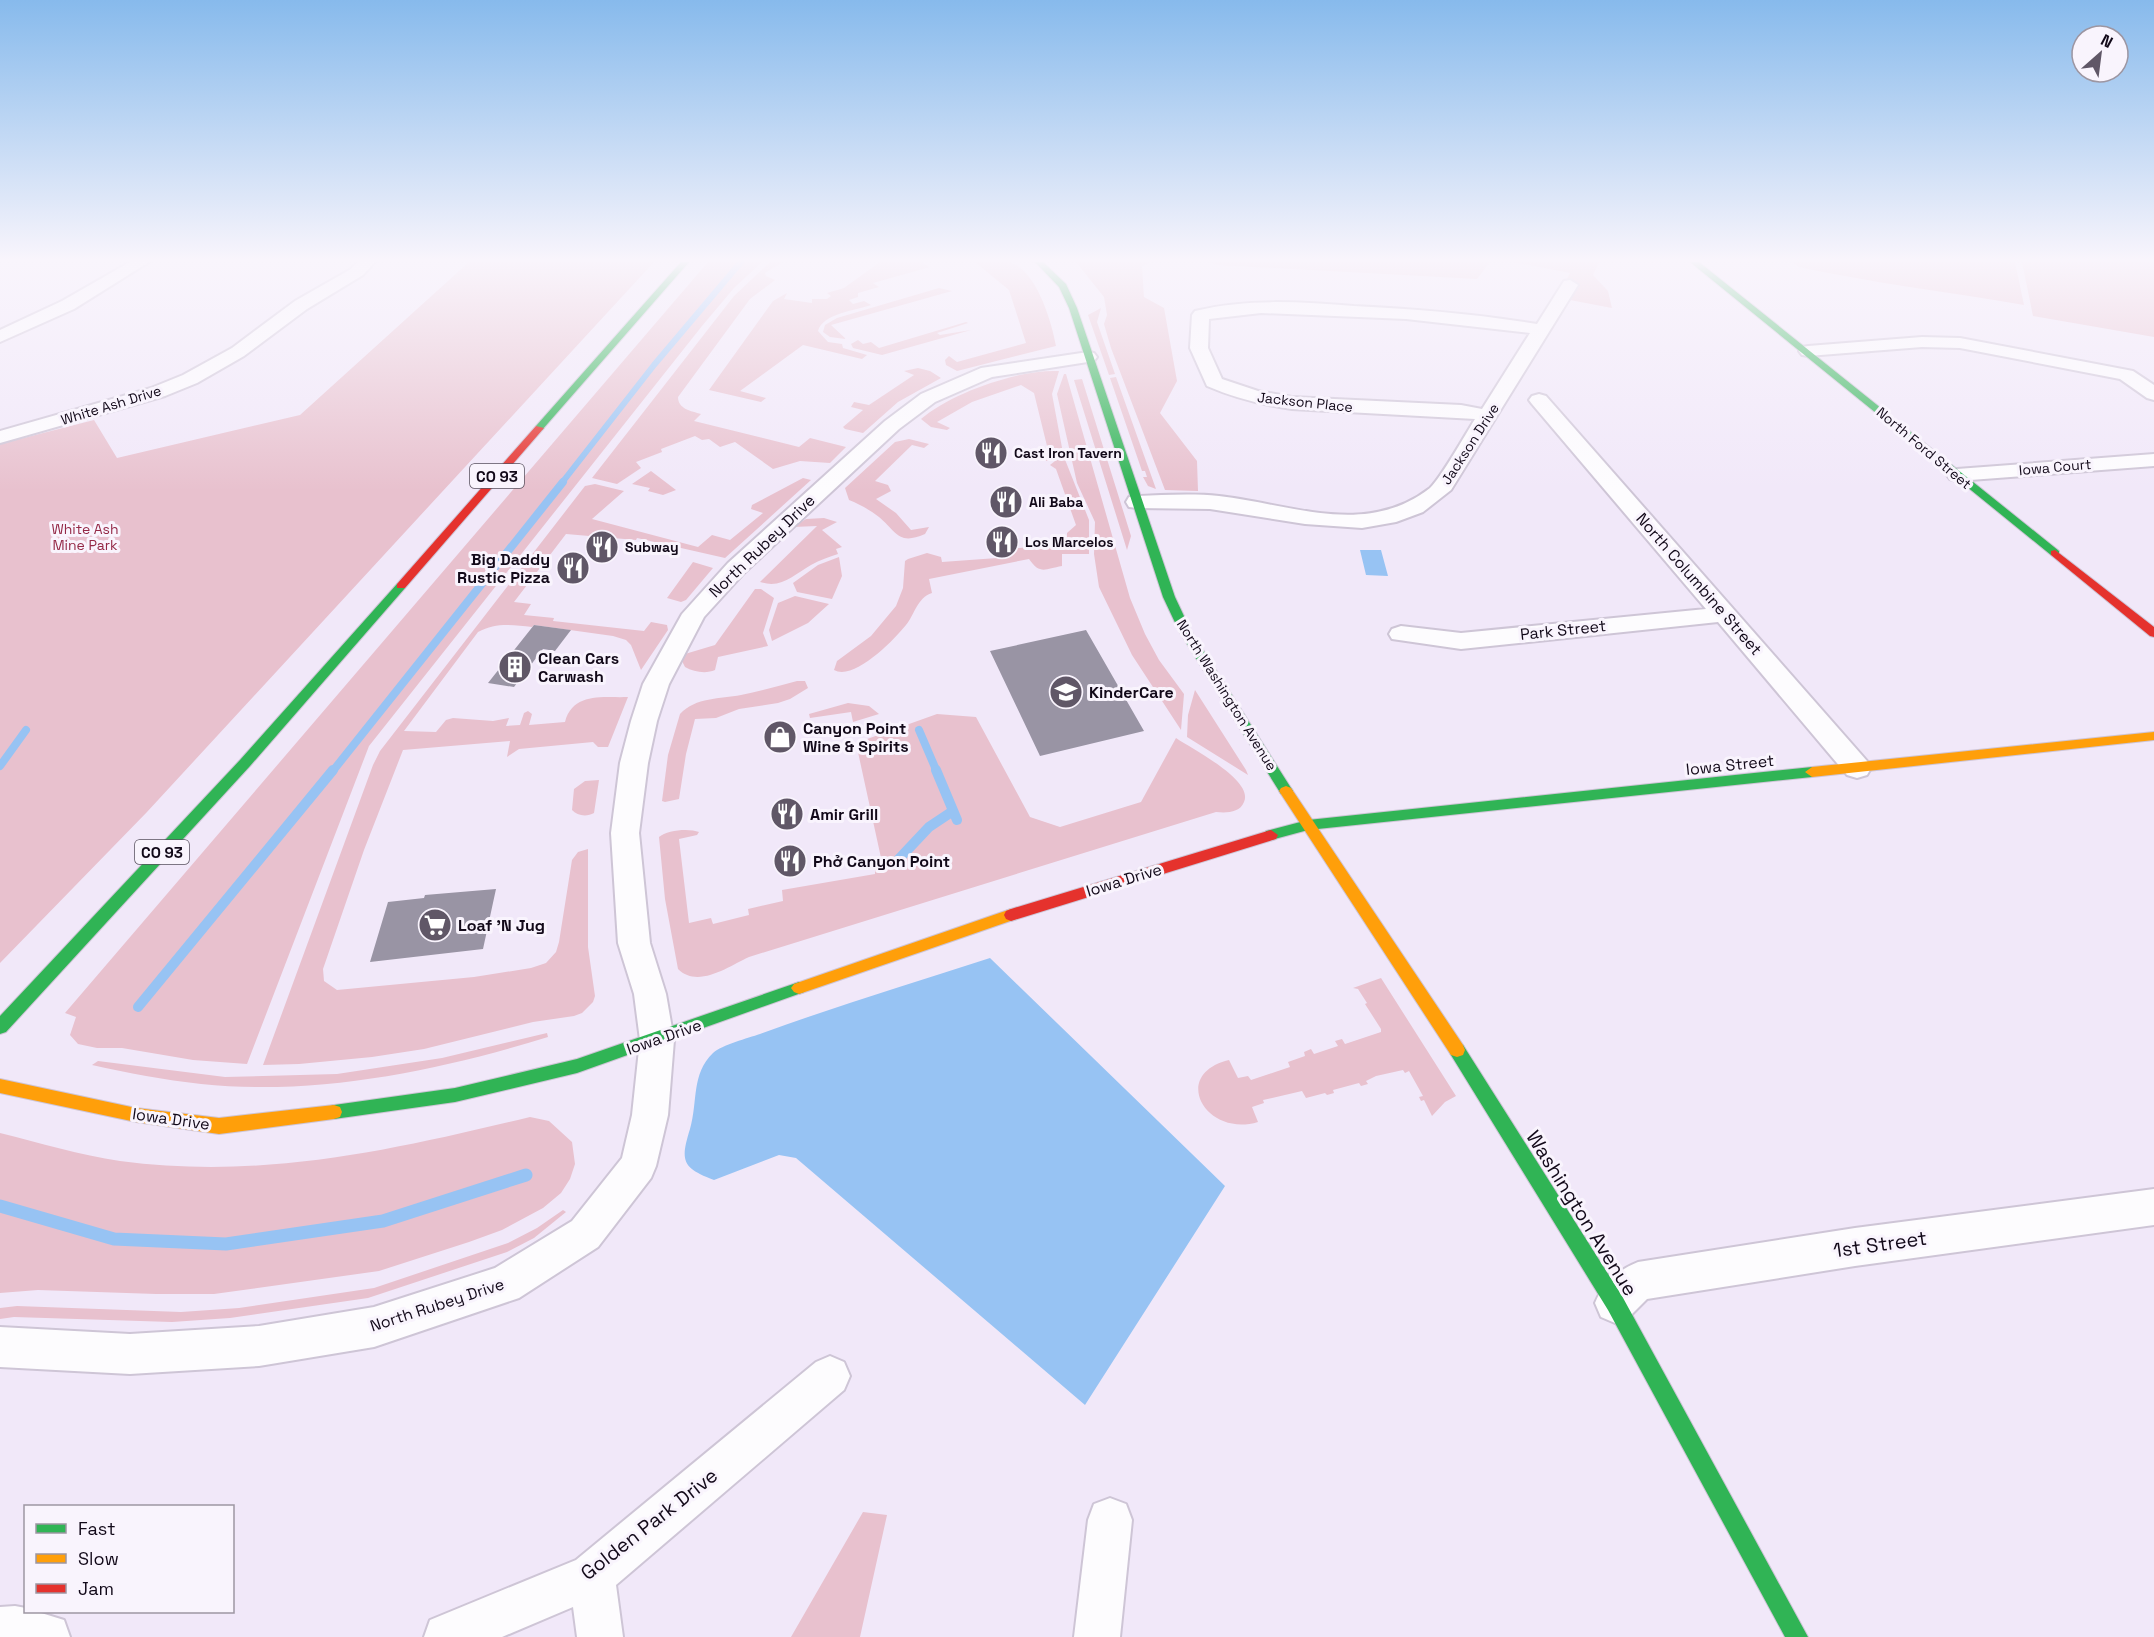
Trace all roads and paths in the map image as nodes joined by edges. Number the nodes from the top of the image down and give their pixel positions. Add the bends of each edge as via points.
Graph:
1 (256, 338) edge
2 (619, 338) edge
3 (1082, 338) edge
4 (1199, 338) edge
5 (1537, 338) edge
6 (1792, 338) edge
7 (1808, 351) junction
8 (1088, 357) junction
9 (2151, 390) edge
10 (1539, 400) dead end
11 (1488, 416) junction
12 (0, 437) edge
13 (2154, 460) edge
14 (1957, 475) junction
15 (1137, 502) junction
16 (1725, 614) junction
17 (2154, 633) edge
18 (1401, 634) dead end
19 (2154, 736) edge
20 (1857, 768) junction
21 (1308, 825) junction
22 (0, 1027) edge
23 (657, 1040) junction
24 (0, 1086) edge
25 (2154, 1207) edge
26 (1616, 1303) junction
27 (0, 1347) edge
28 (830, 1376) dead end
29 (1110, 1520) dead end
30 (592, 1575) junction
31 (0, 1630) edge
32 (47, 1637) edge
33 (447, 1637) edge
34 (600, 1637) edge
35 (1097, 1637) edge
36 (1797, 1637) edge

1 - 12 street, White Ash Drive via 198,382
2 - 22 main road, CO 93 via 245,763
3 - 8 main road, North Washington Avenue
4 - 11 street, Jackson Place via 1199,348 1214,382 1265,400 1461,411
5 - 11 street, Jackson Drive
6 - 7 main road, North Ford Street
7 - 9 street via 1960,343 2126,375
7 - 14 main road, North Ford Street
8 - 15 main road, North Washington Avenue
8 - 23 street, North Rubey Drive via 988,372 928,398 892,425 744,561 694,614 656,684 644,721 625,833 634,943 650,994
10 - 16 street, North Columbine Street
11 - 15 street, Jackson Drive via 1440,490 1424,505 1393,516 1352,523 1297,518 1220,503
13 - 14 street, Iowa Court
14 - 17 main road, North Ford Street
15 - 21 main road, North Washington Avenue via 1169,597 1185,631
16 - 18 street, Park Street via 1461,641
16 - 20 street, North Columbine Street
19 - 20 main road, Iowa Street
20 - 21 main road, Iowa Street
21 - 23 main road, Iowa Drive via 982,924
21 - 26 main road, Washington Avenue via 1432,1011
23 - 24 main road, Iowa Drive via 577,1066 455,1095 219,1126 136,1115
23 - 27 street, North Rubey Drive via 650,1115 638,1166 585,1234 505,1284 375,1327 259,1346 130,1353
25 - 26 street, 1st Street via 1638,1281
26 - 36 main road, Washington Avenue
28 - 30 street, Golden Park Drive
29 - 35 street
30 - 33 street, Golden Park Drive
30 - 34 street
31 - 32 street via 15,1629

